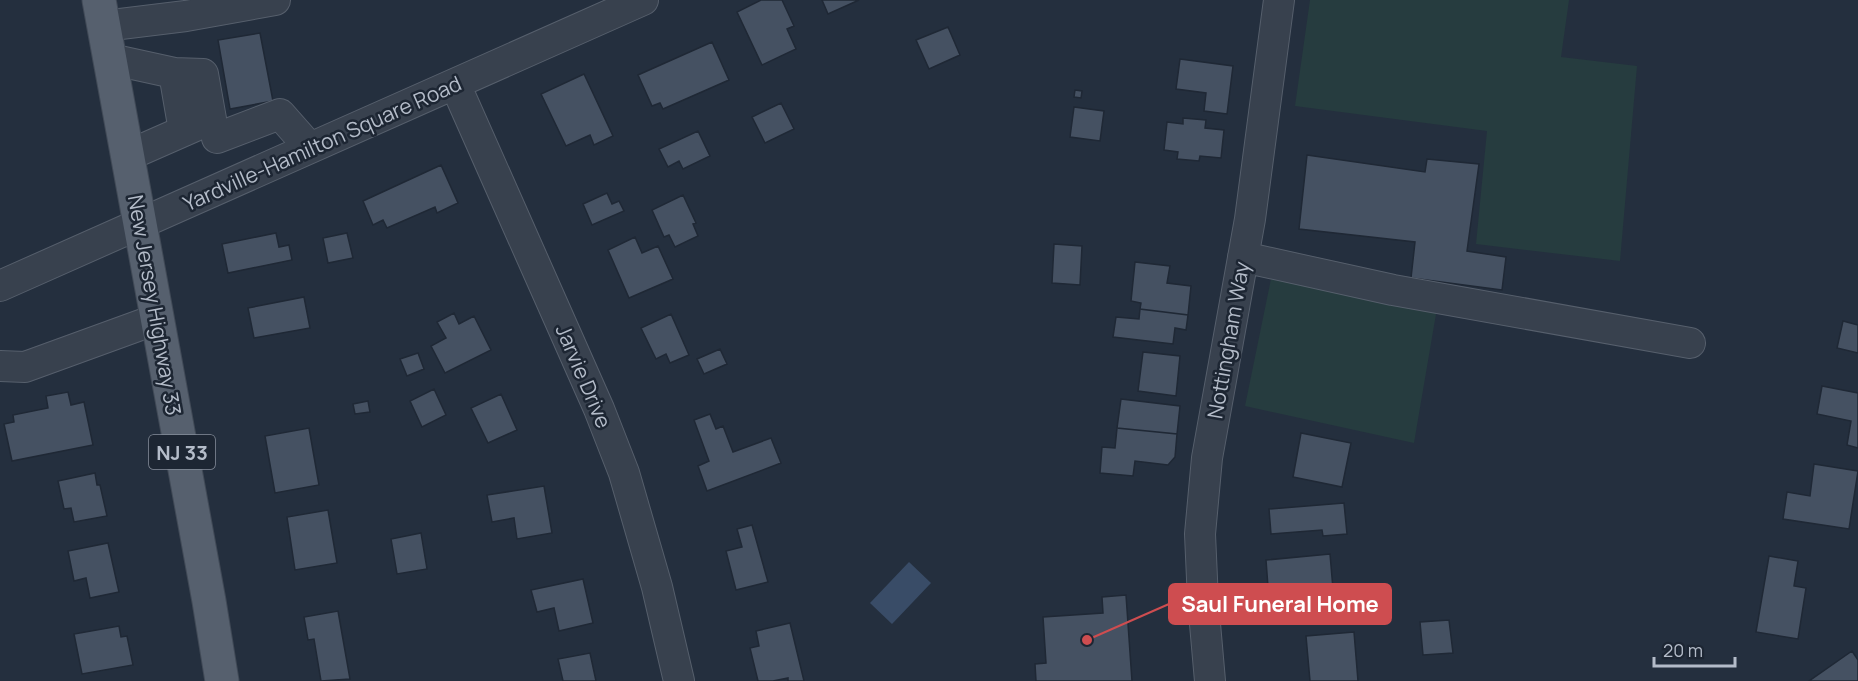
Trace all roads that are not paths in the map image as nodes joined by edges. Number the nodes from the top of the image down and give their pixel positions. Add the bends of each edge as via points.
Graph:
1 (275, 0) edge
2 (643, 0) edge
3 (1279, 0) edge
4 (101, 13) edge
5 (110, 59) junction
6 (174, 73) junction
7 (455, 84) junction
8 (214, 128) junction
9 (184, 131) junction
10 (310, 148) junction
11 (128, 156) junction
12 (231, 184) junction
13 (140, 224) junction
14 (1243, 257) junction
15 (0, 286) edge
16 (157, 319) junction
17 (1690, 343) dead end
18 (0, 366) edge
19 (222, 681) edge
20 (679, 681) edge
21 (1210, 681) edge

1 - 4 street via 186,16
2 - 7 street, Yardville-Hamilton Square Road
3 - 14 street, Nottingham Way
4 - 5 main road, New Jersey Highway 33 / NJ 33
5 - 6 street
5 - 11 main road, New Jersey Highway 33 / NJ 33
6 - 8 street via 203,74
6 - 9 street
7 - 10 street, Yardville-Hamilton Square Road
7 - 20 street, Jarvie Drive via 624,473
8 - 9 street
8 - 10 street via 280,114
8 - 12 street
9 - 11 street
10 - 12 street, Yardville-Hamilton Square Road
11 - 13 main road, New Jersey Highway 33 / NJ 33
12 - 13 street, Yardville-Hamilton Square Road
13 - 15 street, Yardville-Hamilton Square Road
13 - 16 main road, New Jersey Highway 33 / NJ 33
14 - 17 street via 1393,290
14 - 21 street, Nottingham Way via 1207,458 1200,534
16 - 18 street via 25,367
16 - 19 main road, New Jersey Highway 33 / NJ 33

